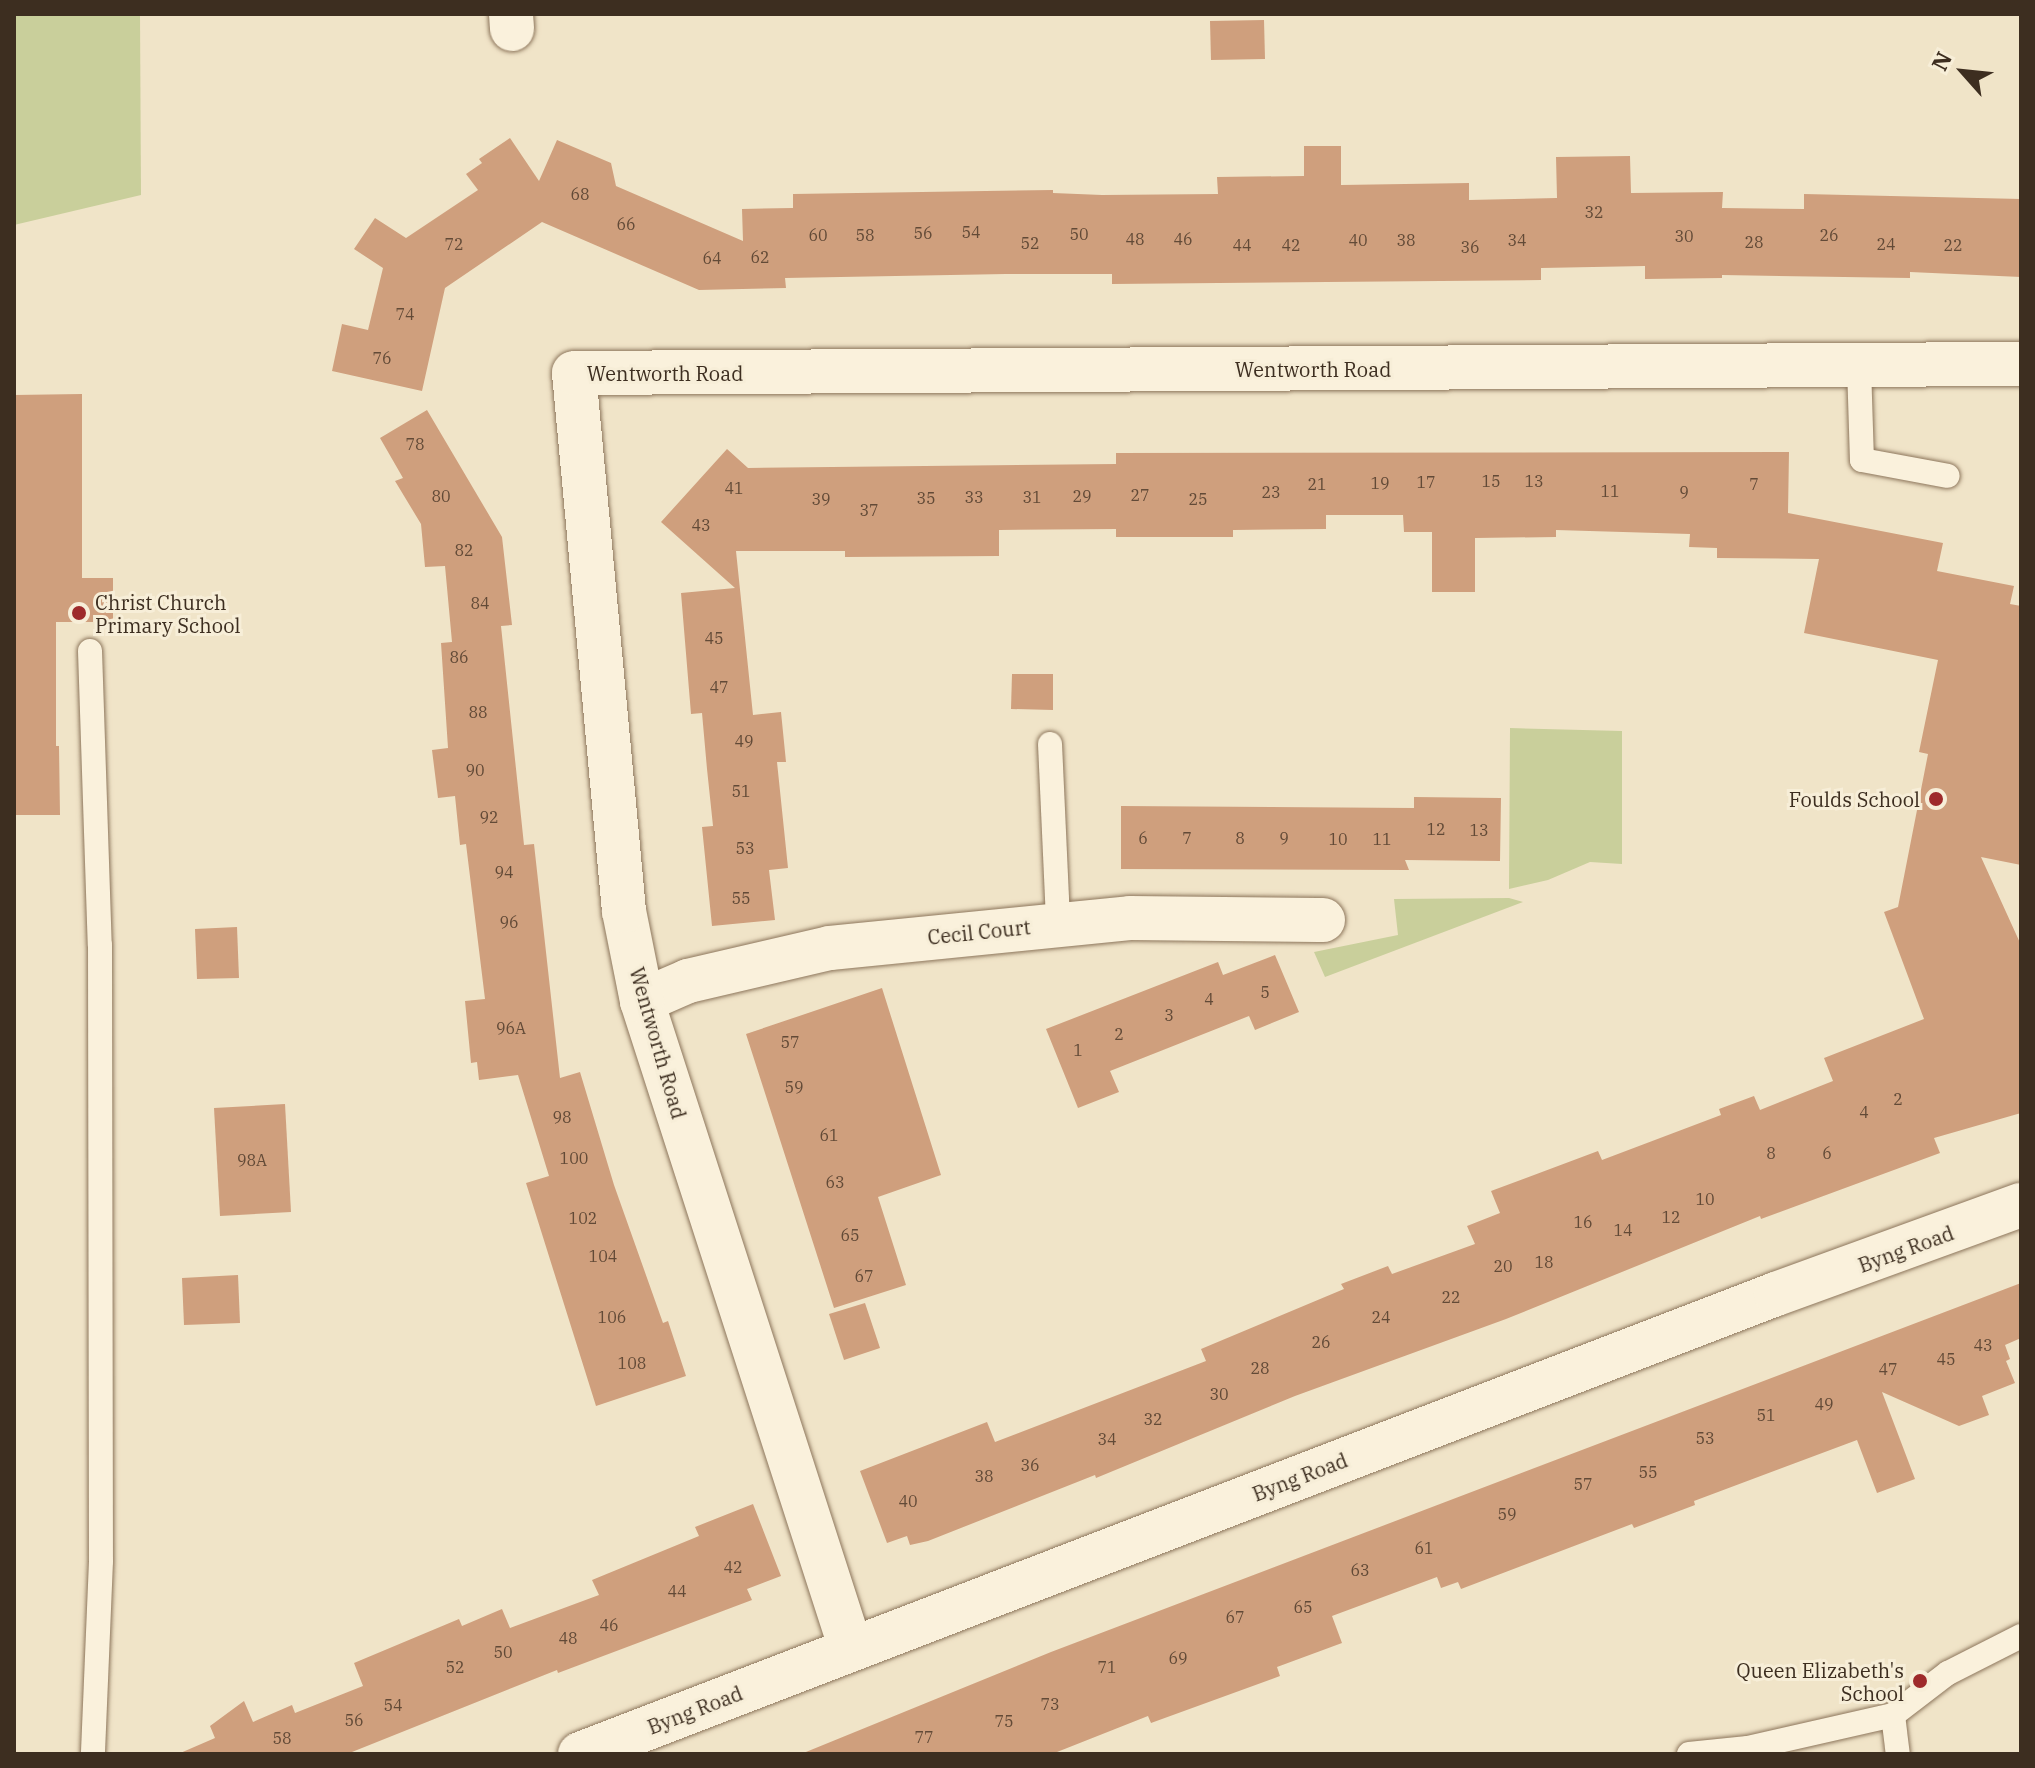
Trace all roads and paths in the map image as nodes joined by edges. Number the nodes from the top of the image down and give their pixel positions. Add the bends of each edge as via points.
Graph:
1 (2021, 364) edge
2 (1859, 366) junction
3 (1948, 476) dead end
4 (90, 651) dead end
5 (1050, 744) dead end
6 (1323, 920) dead end
7 (1058, 923) junction
8 (642, 1001) junction
9 (2021, 1205) edge
10 (2021, 1636) edge
11 (851, 1649) junction
12 (1893, 1715) junction
13 (93, 1754) edge
14 (580, 1754) edge
15 (1689, 1754) edge
16 (1898, 1754) edge

1 - 2 street, Wentworth Road
2 - 3 lane via 1862,460
2 - 8 street, Wentworth Road via 574,373 624,911
4 - 13 lane via 100,997 101,1561
5 - 7 lane
6 - 7 street, Cecil Court via 1130,918
7 - 8 street, Cecil Court via 830,948 688,981
8 - 11 street, Wentworth Road
9 - 11 street, Byng Road
10 - 12 lane via 1948,1673
11 - 14 street, Byng Road
12 - 15 lane via 1748,1748
12 - 16 lane

